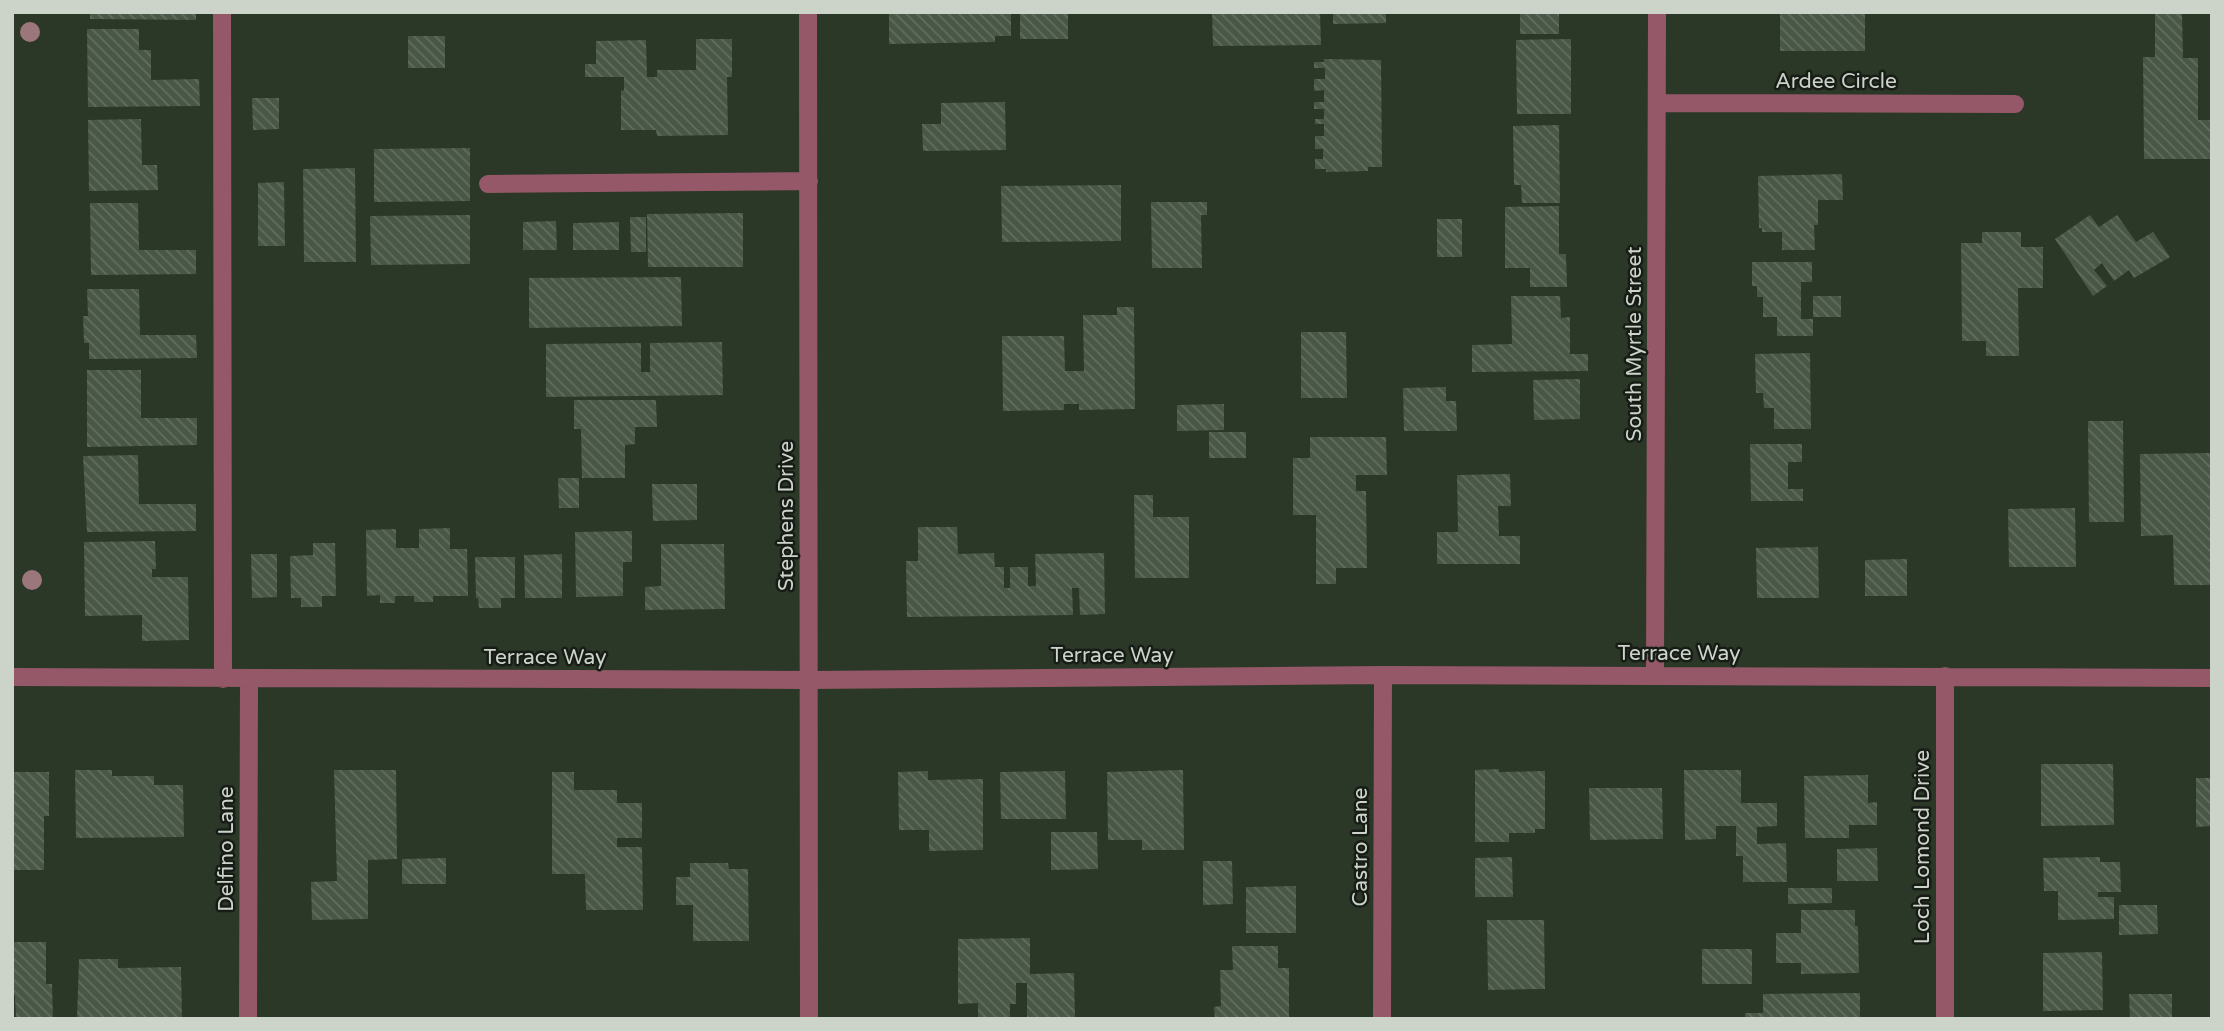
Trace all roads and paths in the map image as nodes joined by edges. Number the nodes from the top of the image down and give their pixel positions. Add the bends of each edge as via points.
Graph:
1 (222, 12) edge
2 (808, 12) edge
3 (1657, 12) edge
4 (1657, 103) junction
5 (2015, 104) dead end
6 (808, 181) junction
7 (488, 184) dead end
8 (1383, 675) junction
9 (1655, 676) junction
10 (1945, 676) junction
11 (12, 677) edge
12 (2212, 678) edge
13 (223, 679) junction
14 (249, 679) junction
15 (809, 680) junction
16 (248, 1019) edge
17 (809, 1019) edge
18 (1382, 1019) edge
19 (1945, 1019) edge

1 - 13 street
2 - 6 street, Stephens Drive
3 - 4 street, South Myrtle Street
4 - 5 street, Ardee Circle
4 - 9 street, South Myrtle Street
6 - 7 street
6 - 15 street, Stephens Drive
8 - 9 street, Terrace Way
8 - 15 street, Terrace Way
8 - 18 street, Castro Lane
9 - 10 street, Terrace Way
10 - 12 street, Terrace Way
10 - 19 street, Loch Lomond Drive
11 - 13 street, Terrace Way
13 - 14 street, Terrace Way
14 - 15 street, Terrace Way
14 - 16 street, Delfino Lane
15 - 17 street, Stephens Drive

